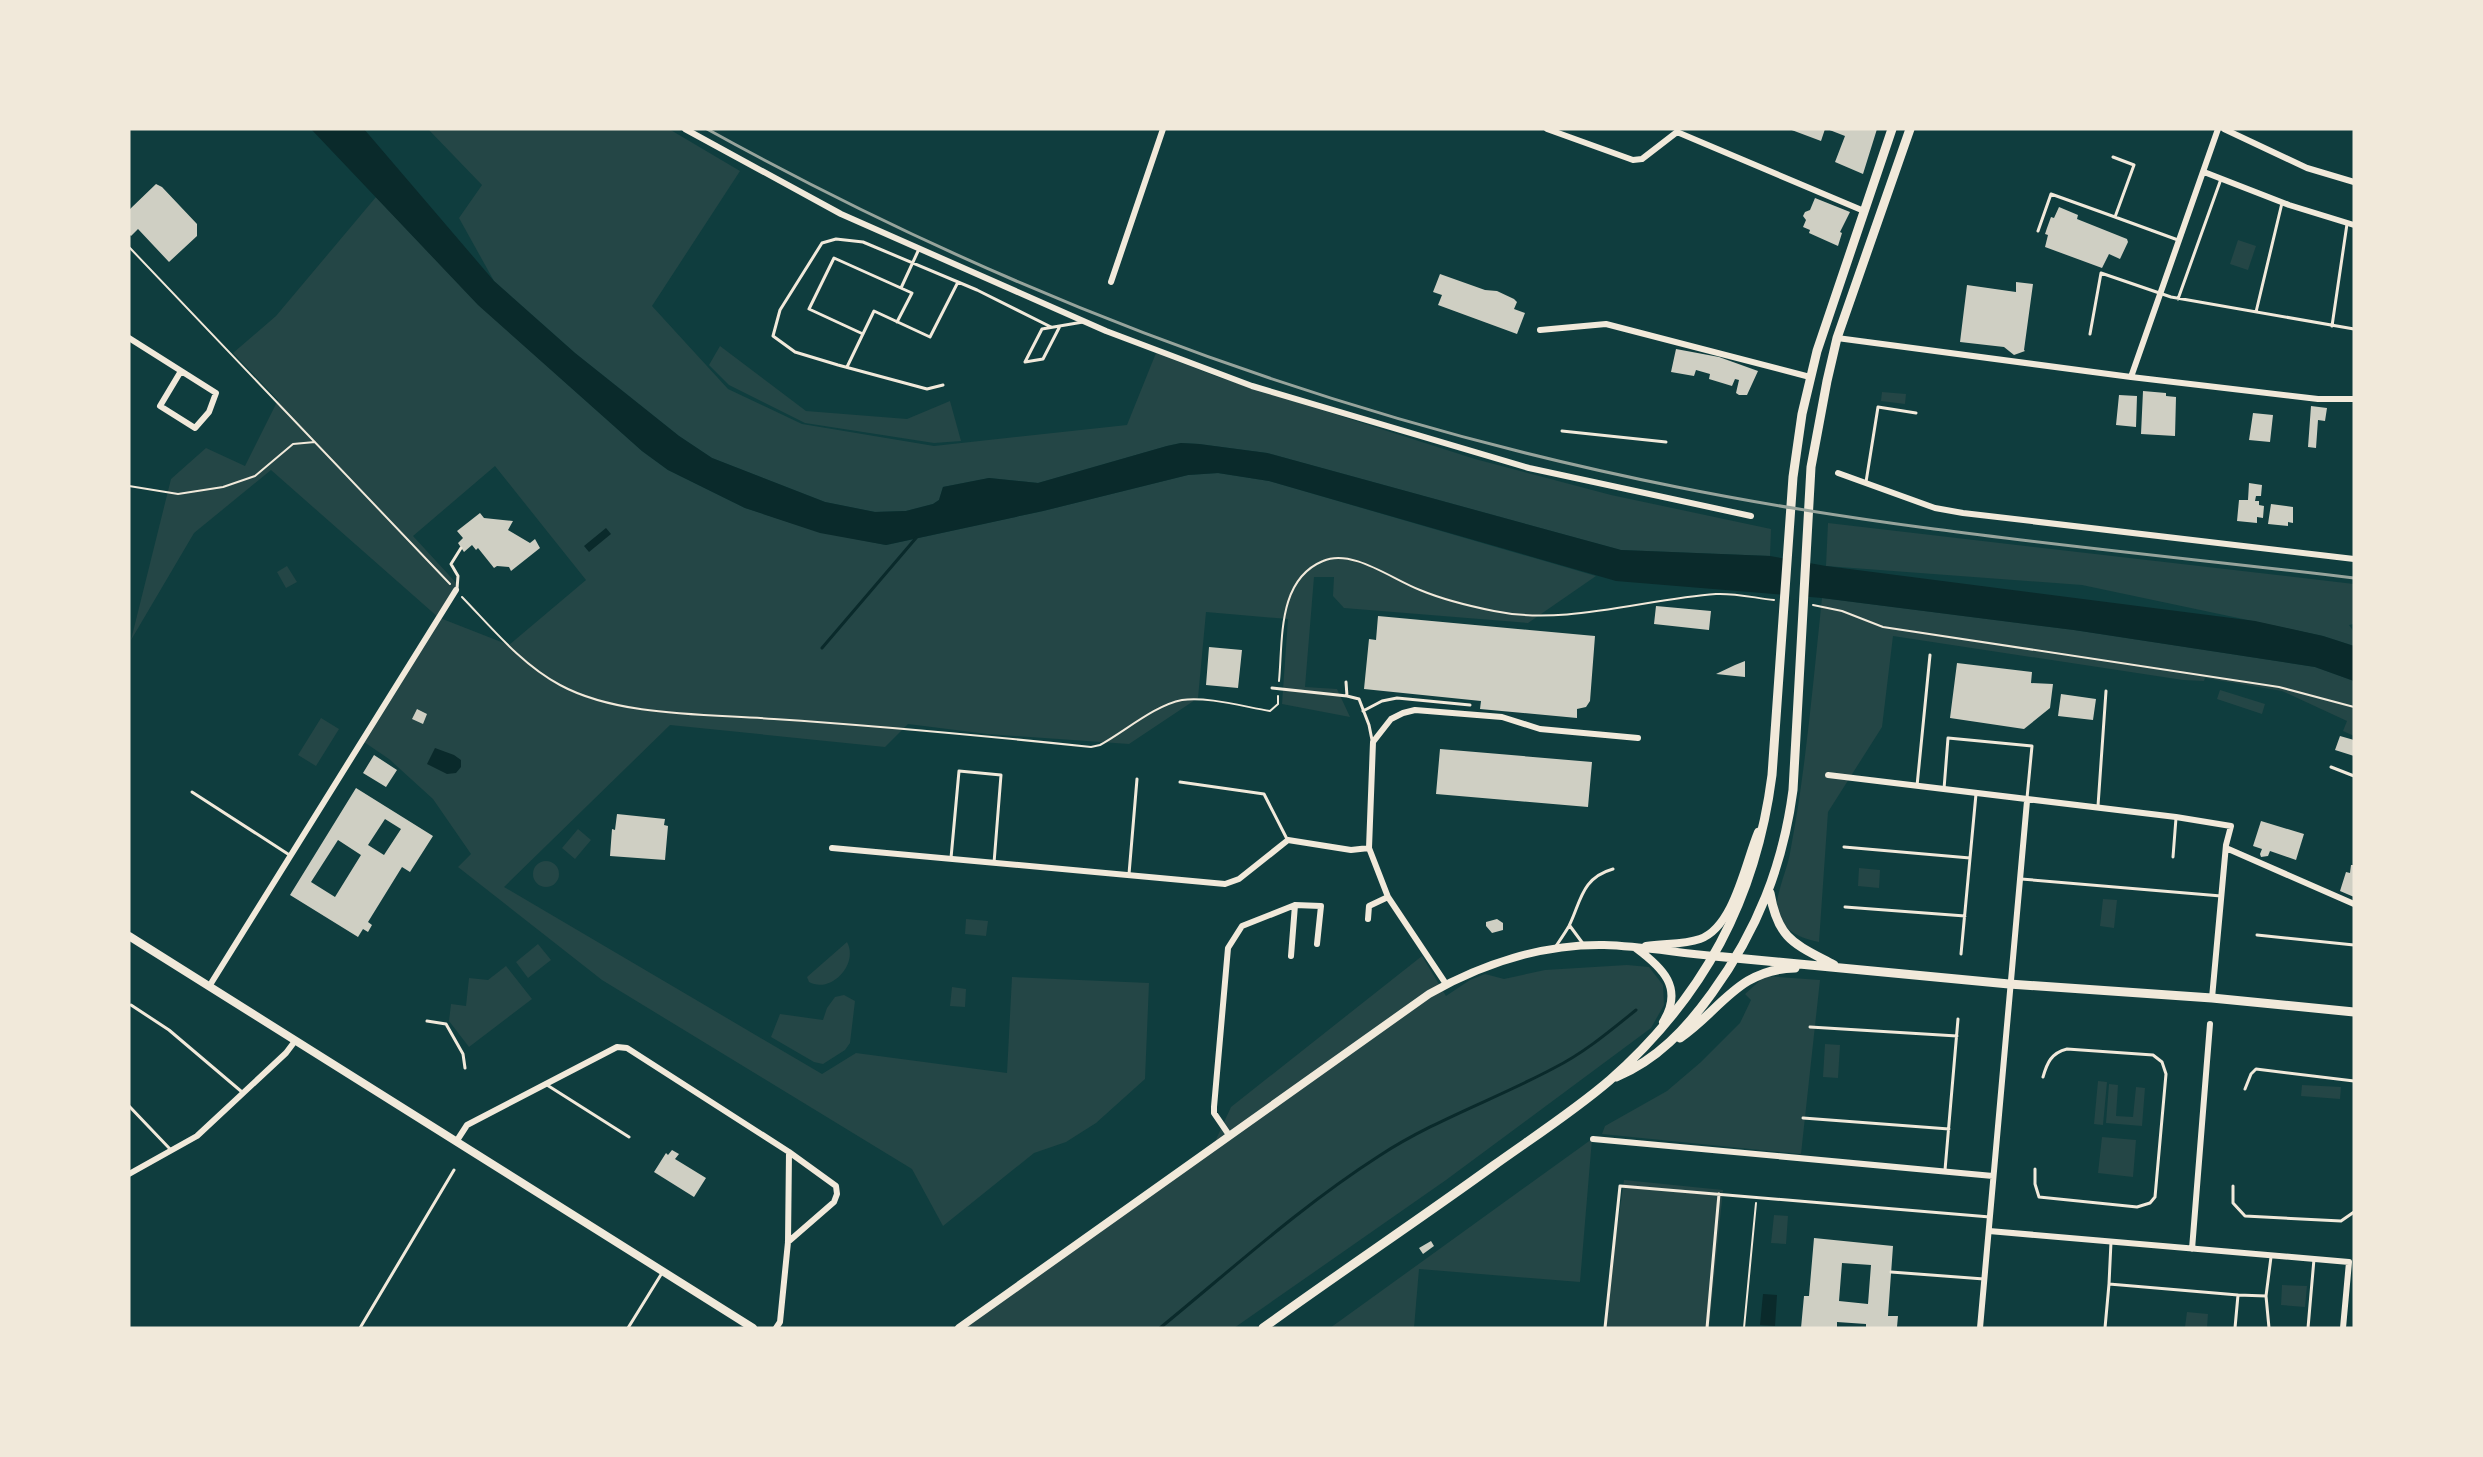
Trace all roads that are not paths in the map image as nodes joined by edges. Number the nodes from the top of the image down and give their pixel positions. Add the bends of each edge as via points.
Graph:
1 (685, 129) edge
2 (1163, 129) edge
3 (1547, 129) edge
4 (1892, 129) edge
5 (1910, 129) edge
6 (2218, 129) edge
7 (2224, 129) edge
8 (2113, 157) dead end
9 (2204, 172) junction
10 (2221, 178) junction
11 (2354, 182) edge
12 (2283, 203) junction
13 (1864, 211) junction
14 (2115, 217) junction
15 (2351, 224) edge
16 (2038, 231) dead end
17 (2178, 240) junction
18 (919, 249) junction
19 (913, 262) junction
20 (958, 282) junction
21 (1111, 282) dead end
22 (901, 288) junction
23 (2159, 293) junction
24 (2178, 298) junction
25 (2256, 312) junction
26 (1084, 321) junction
27 (897, 322) junction
28 (1060, 326) junction
29 (2332, 326) junction
30 (1051, 327) junction
31 (2354, 329) edge
32 (1540, 330) dead end
33 (863, 334) junction
34 (2090, 334) dead end
35 (129, 338) edge
36 (1838, 338) junction
37 (847, 367) junction
38 (181, 371) junction
39 (1810, 377) junction
40 (2131, 377) junction
41 (943, 385) dead end
42 (2354, 399) edge
43 (1916, 413) dead end
44 (1562, 431) dead end
45 (1666, 442) dead end
46 (1838, 473) dead end
47 (1866, 483) junction
48 (1751, 516) dead end
49 (461, 548) dead end
50 (2354, 559) edge
51 (456, 590) joint
52 (1930, 656) dead end
53 (1346, 682) dead end
54 (1272, 688) dead end
55 (2106, 691) dead end
56 (1347, 696) junction
57 (1470, 705) dead end
58 (1363, 711) junction
59 (1638, 738) dead end
60 (1373, 742) junction
61 (2331, 767) dead end
62 (1828, 775) dead end
63 (2354, 776) edge
64 (1137, 779) dead end
65 (1180, 782) dead end
66 (1917, 786) junction
67 (1944, 789) junction
68 (192, 792) dead end
69 (1976, 793) junction
70 (2027, 801) junction
71 (1768, 808) junction
72 (2098, 808) junction
73 (2176, 817) junction
74 (1288, 840) junction
75 (1844, 847) dead end
76 (832, 848) dead end
77 (1369, 848) junction
78 (2226, 848) junction
79 (291, 856) junction
80 (2173, 857) dead end
81 (1970, 858) junction
82 (951, 859) junction
83 (994, 863) junction
84 (1613, 869) dead end
85 (1129, 876) junction
86 (2019, 879) junction
87 (1770, 891) junction
88 (1388, 897) junction
89 (2222, 897) junction
90 (2354, 904) edge
91 (1295, 905) junction
92 (1845, 907) dead end
93 (1965, 916) junction
94 (1368, 919) dead end
95 (1570, 925) junction
96 (2257, 935) dead end
97 (129, 936) edge
98 (1317, 944) dead end
99 (2354, 945) edge
100 (1585, 946) junction
101 (1635, 948) junction
102 (1554, 949) junction
103 (1961, 954) dead end
104 (1291, 956) dead end
105 (1714, 956) junction
106 (1737, 957) junction
107 (1839, 967) junction
108 (1446, 984) junction
109 (2009, 984) junction
110 (210, 985) junction
111 (2212, 998) junction
112 (131, 1005) dead end
113 (2354, 1012) edge
114 (1958, 1019) dead end
115 (427, 1021) dead end
116 (2210, 1024) dead end
117 (1810, 1027) dead end
118 (1656, 1033) junction
119 (1957, 1036) junction
120 (295, 1041) junction
121 (1664, 1049) junction
122 (465, 1068) dead end
123 (2043, 1077) dead end
124 (1609, 1081) junction
125 (2354, 1081) edge
126 (546, 1084) junction
127 (2245, 1089) dead end
128 (243, 1093) junction
129 (129, 1106) edge
130 (1803, 1118) dead end
131 (1949, 1129) junction
132 (1229, 1136) junction
133 (629, 1137) dead end
134 (1593, 1139) dead end
135 (456, 1142) junction
136 (171, 1151) junction
137 (789, 1152) junction
138 (2035, 1169) dead end
139 (454, 1170) dead end
140 (1945, 1171) junction
141 (129, 1174) edge
142 (1993, 1176) junction
143 (2234, 1186) dead end
144 (1719, 1194) junction
145 (2354, 1212) edge
146 (1990, 1217) junction
147 (1989, 1231) junction
148 (788, 1242) junction
149 (2111, 1242) junction
150 (2192, 1248) junction
151 (2271, 1256) junction
152 (2314, 1259) junction
153 (663, 1271) junction
154 (1891, 1272) dead end
155 (1984, 1279) junction
156 (2109, 1284) junction
157 (2238, 1295) junction
158 (2266, 1296) junction
159 (360, 1328) edge
160 (628, 1328) edge
161 (753, 1328) edge
162 (776, 1328) edge
163 (959, 1328) edge
164 (1263, 1328) edge
165 (1605, 1328) edge
166 (1707, 1328) edge
167 (1980, 1328) edge
168 (2105, 1328) edge
169 (2235, 1328) edge
170 (2270, 1328) edge
171 (2308, 1328) edge
172 (2343, 1328) edge

1 - 18 street via 841,214
2 - 21 street
3 - 13 street via 1634,160 1642,159 1677,132
4 - 13 main road
5 - 36 main road
6 - 9 street
7 - 11 street via 2307,168
8 - 14 lane via 2134,165
9 - 10 street
9 - 17 street
10 - 12 street
10 - 24 lane
12 - 15 street
12 - 25 lane
13 - 39 main road
14 - 16 lane via 2051,194
14 - 17 lane
15 - 29 lane
17 - 23 street
18 - 19 lane
18 - 26 street
19 - 20 lane
19 - 22 lane
19 - 37 lane via 862,242 836,239 822,243 780,310 773,336 795,352
20 - 27 lane via 930,337
20 - 30 lane
22 - 27 lane via 912,293
22 - 33 lane via 834,258 810,309
23 - 24 lane
23 - 34 lane via 2102,273
23 - 40 street
24 - 25 lane
25 - 29 lane
26 - 28 lane
26 - 48 street via 1252,386 1452,447 1529,468
27 - 33 lane via 874,311
28 - 30 lane
28 - 30 lane via 1043,359 1025,362 1042,329
29 - 31 lane
32 - 39 street via 1606,324
33 - 37 lane
35 - 38 street
36 - 40 street
36 - 87 main road via 1811,466 1793,790 1789,825
37 - 41 lane via 927,389
38 - 38 street via 160,406 195,428 209,412 216,393
39 - 71 main road via 1793,477
40 - 42 street via 2318,399
43 - 47 lane via 1878,407
44 - 45 lane
46 - 47 street
47 - 50 street via 1935,508 1963,513
49 - 51 lane via 451,564 459,582
51 - 79 street
52 - 66 lane
53 - 56 lane
54 - 56 lane
55 - 72 lane
56 - 58 lane via 1359,699
57 - 58 lane via 1397,698
58 - 60 lane
59 - 60 street via 1540,729 1502,717 1415,710 1391,719
60 - 77 street
61 - 63 lane
62 - 66 street
64 - 85 lane
65 - 74 lane via 1264,794
66 - 67 street
67 - 69 street
67 - 70 lane via 1948,738 2032,746
68 - 79 lane
69 - 70 street
69 - 81 lane
70 - 72 street
70 - 86 street
71 - 101 street via 1732,903 1715,930 1688,942
71 - 105 main road via 1751,876
72 - 73 street
73 - 78 street via 2231,826
73 - 80 lane
74 - 77 street via 1352,850
74 - 85 street via 1239,879 1225,884
75 - 81 lane
76 - 82 street
77 - 88 street
78 - 89 street
78 - 90 street
79 - 110 street
81 - 93 lane
82 - 83 street
82 - 83 lane via 959,771 1001,775
83 - 85 street
84 - 95 lane via 1594,878 1586,887
86 - 89 lane
86 - 109 street
87 - 106 main road
87 - 107 main road via 1778,925 1786,936
88 - 94 street via 1369,906
88 - 108 street
89 - 111 street
91 - 98 street via 1321,906
91 - 104 street
91 - 132 street via 1242,926 1228,948 1214,1113
92 - 93 lane
93 - 103 lane
95 - 100 lane
95 - 102 lane
96 - 99 lane
97 - 110 street
100 - 101 street
100 - 102 street
101 - 105 street
101 - 118 street via 1665,973 1672,993 1670,1008
102 - 108 street via 1501,961
105 - 106 main road
105 - 118 main road
106 - 107 main road
106 - 121 main road via 1702,1007
107 - 109 main road
107 - 121 main road via 1780,968 1750,979
108 - 132 street
109 - 111 main road
109 - 142 street
110 - 120 street
111 - 113 main road
112 - 128 lane via 169,1030
114 - 119 lane
115 - 122 lane via 446,1024 463,1054
116 - 150 street
117 - 119 lane
118 - 124 main road
119 - 131 lane
120 - 128 street
120 - 135 street
121 - 124 main road
123 - 138 lane via 2048,1062 2057,1052 2067,1049 2153,1055 2162,1062 2166,1074 2155,1197 2136,1207 2039,1197
124 - 164 main road
125 - 127 lane via 2256,1069
126 - 133 lane
126 - 135 street via 467,1125
126 - 137 street via 617,1047 631,1049
128 - 136 street via 197,1136
129 - 136 lane
130 - 131 lane
131 - 140 lane
132 - 163 street
134 - 140 street
135 - 153 street
136 - 141 street
137 - 148 street
137 - 148 street via 836,1186 837,1194 834,1202
139 - 159 lane
140 - 142 street
142 - 146 street
143 - 145 lane via 2233,1203 2245,1216 2341,1221
144 - 146 lane
144 - 165 lane via 1620,1186
144 - 166 lane
146 - 147 street
147 - 149 street
147 - 155 street
148 - 162 street via 780,1322
149 - 150 street
149 - 156 lane
150 - 151 street
151 - 152 street
151 - 158 lane
152 - 171 lane
152 - 172 street via 2349,1262
153 - 160 lane
153 - 161 street
154 - 155 lane
155 - 167 street
156 - 157 lane
156 - 168 lane
157 - 158 lane
157 - 169 lane
158 - 170 lane

